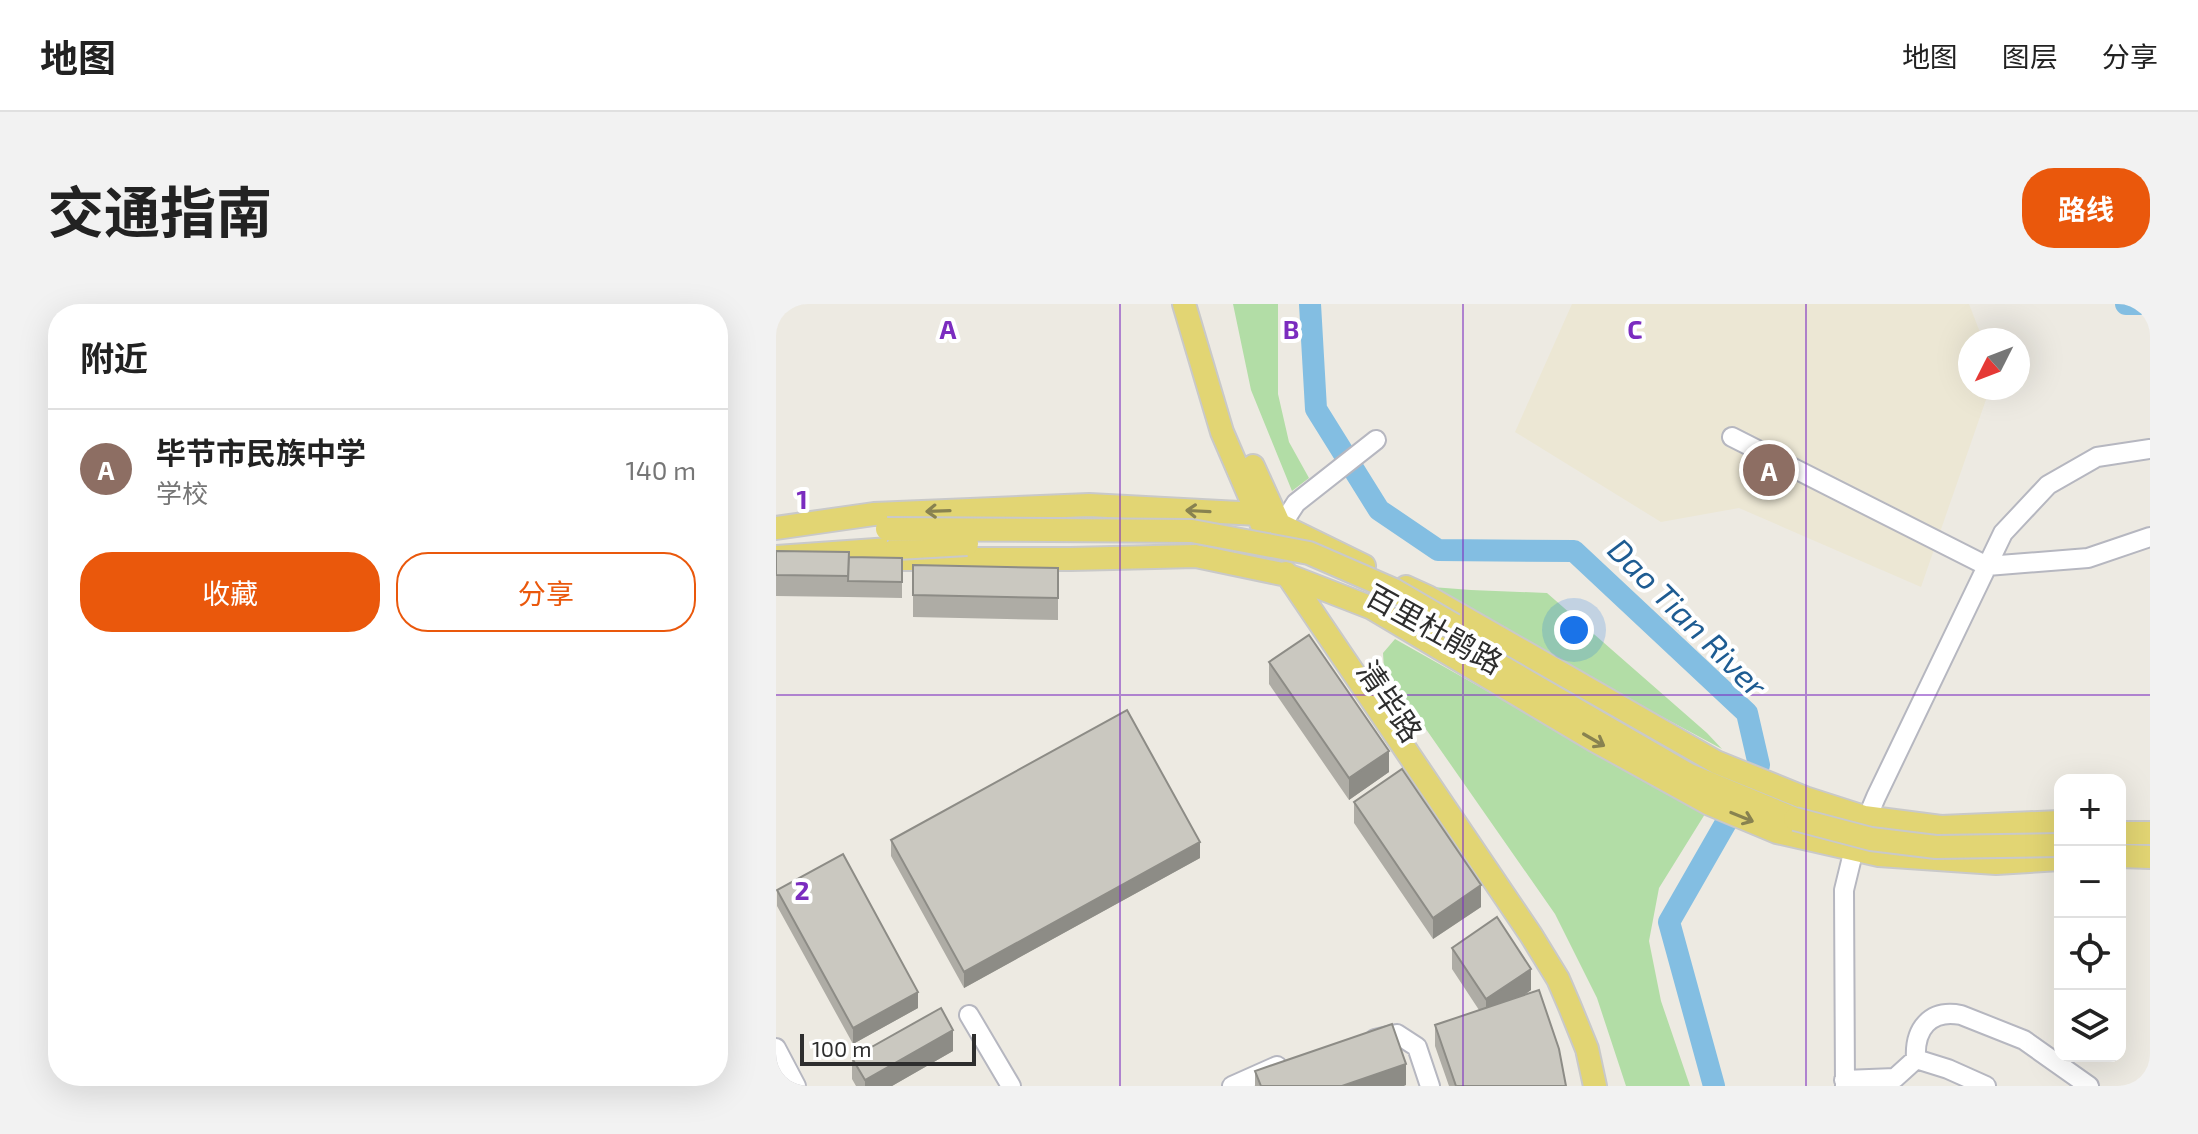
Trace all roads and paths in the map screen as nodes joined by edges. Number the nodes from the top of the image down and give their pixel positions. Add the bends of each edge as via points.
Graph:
1 (1192, 306) edge
2 (1732, 437) dead end
3 (1376, 440) dead end
4 (2150, 449) edge
5 (1258, 514) junction
6 (1281, 526) junction
7 (776, 529) edge
8 (2150, 537) edge
9 (892, 539) junction
10 (776, 558) edge
11 (1987, 566) junction
12 (1287, 575) junction
13 (1309, 585) junction
14 (2126, 820) edge
15 (2150, 820) edge
16 (1865, 821) junction
17 (2054, 822) edge
18 (2126, 833) edge
19 (2150, 833) edge
20 (2054, 834) edge
21 (2150, 843) edge
22 (2126, 844) edge
23 (2054, 845) edge
24 (1854, 849) junction
25 (2126, 856) edge
26 (2150, 857) edge
27 (2054, 859) edge
28 (969, 1015) dead end
29 (1355, 1044) edge
30 (776, 1048) edge
31 (1297, 1057) edge
32 (1916, 1059) junction
33 (1844, 1083) edge
34 (796, 1086) edge
35 (1011, 1086) edge
36 (1232, 1086) edge
37 (1430, 1086) edge
38 (1595, 1086) edge
39 (1610, 1086) edge
40 (1986, 1086) edge
41 (2089, 1086) edge

1 - 5 main road via 1222,432
1 - 6 main road, 清毕路 via 1235,428
2 - 11 street
3 - 6 street via 1296,503
4 - 11 street via 2097,457 2048,485 2003,533
5 - 6 main road
5 -> 7 main road via 1089,505 874,514
5 - 12 main road
6 - 13 main road, 清毕路
6 - 16 main road via 1428,597 1716,762
7 - 9 main road, 百里杜鹃路
8 - 11 street via 2088,558
9 - 10 main road, 百里杜鹃路
9 - 16 main road, 百里杜鹃路, bridge via 1192,531 1309,553 1394,590 1700,764 1808,808
9 - 23 main road, 百里杜鹃路, bridge via 1188,544 1264,555 1381,595 1689,775 1795,819 1871,839 1936,847
10 - 12 main road via 1196,556
11 - 16 street
12 - 13 main road
12 - 38 main road via 1558,979 1587,1049
13 -> 24 main road via 1372,608 1710,804 1773,830
13 - 39 main road, 清毕路 via 1519,893 1591,1025
14 - 15 main road
16 - 17 main road via 1941,827
16 - 20 main road, 百里杜鹃路 via 1926,835
16 - 24 street
18 - 19 main road
21 - 22 main road
24 - 27 main road via 1996,863
24 - 33 street via 1844,890
25 - 26 main road
28 - 35 street
29 - 37 street via 1397,1034 1417,1047
30 - 34 street
31 - 36 street
32 - 33 street via 1895,1078
32 - 40 street
32 - 41 street via 1915,1046 1925,1024 1952,1013 2024,1040

